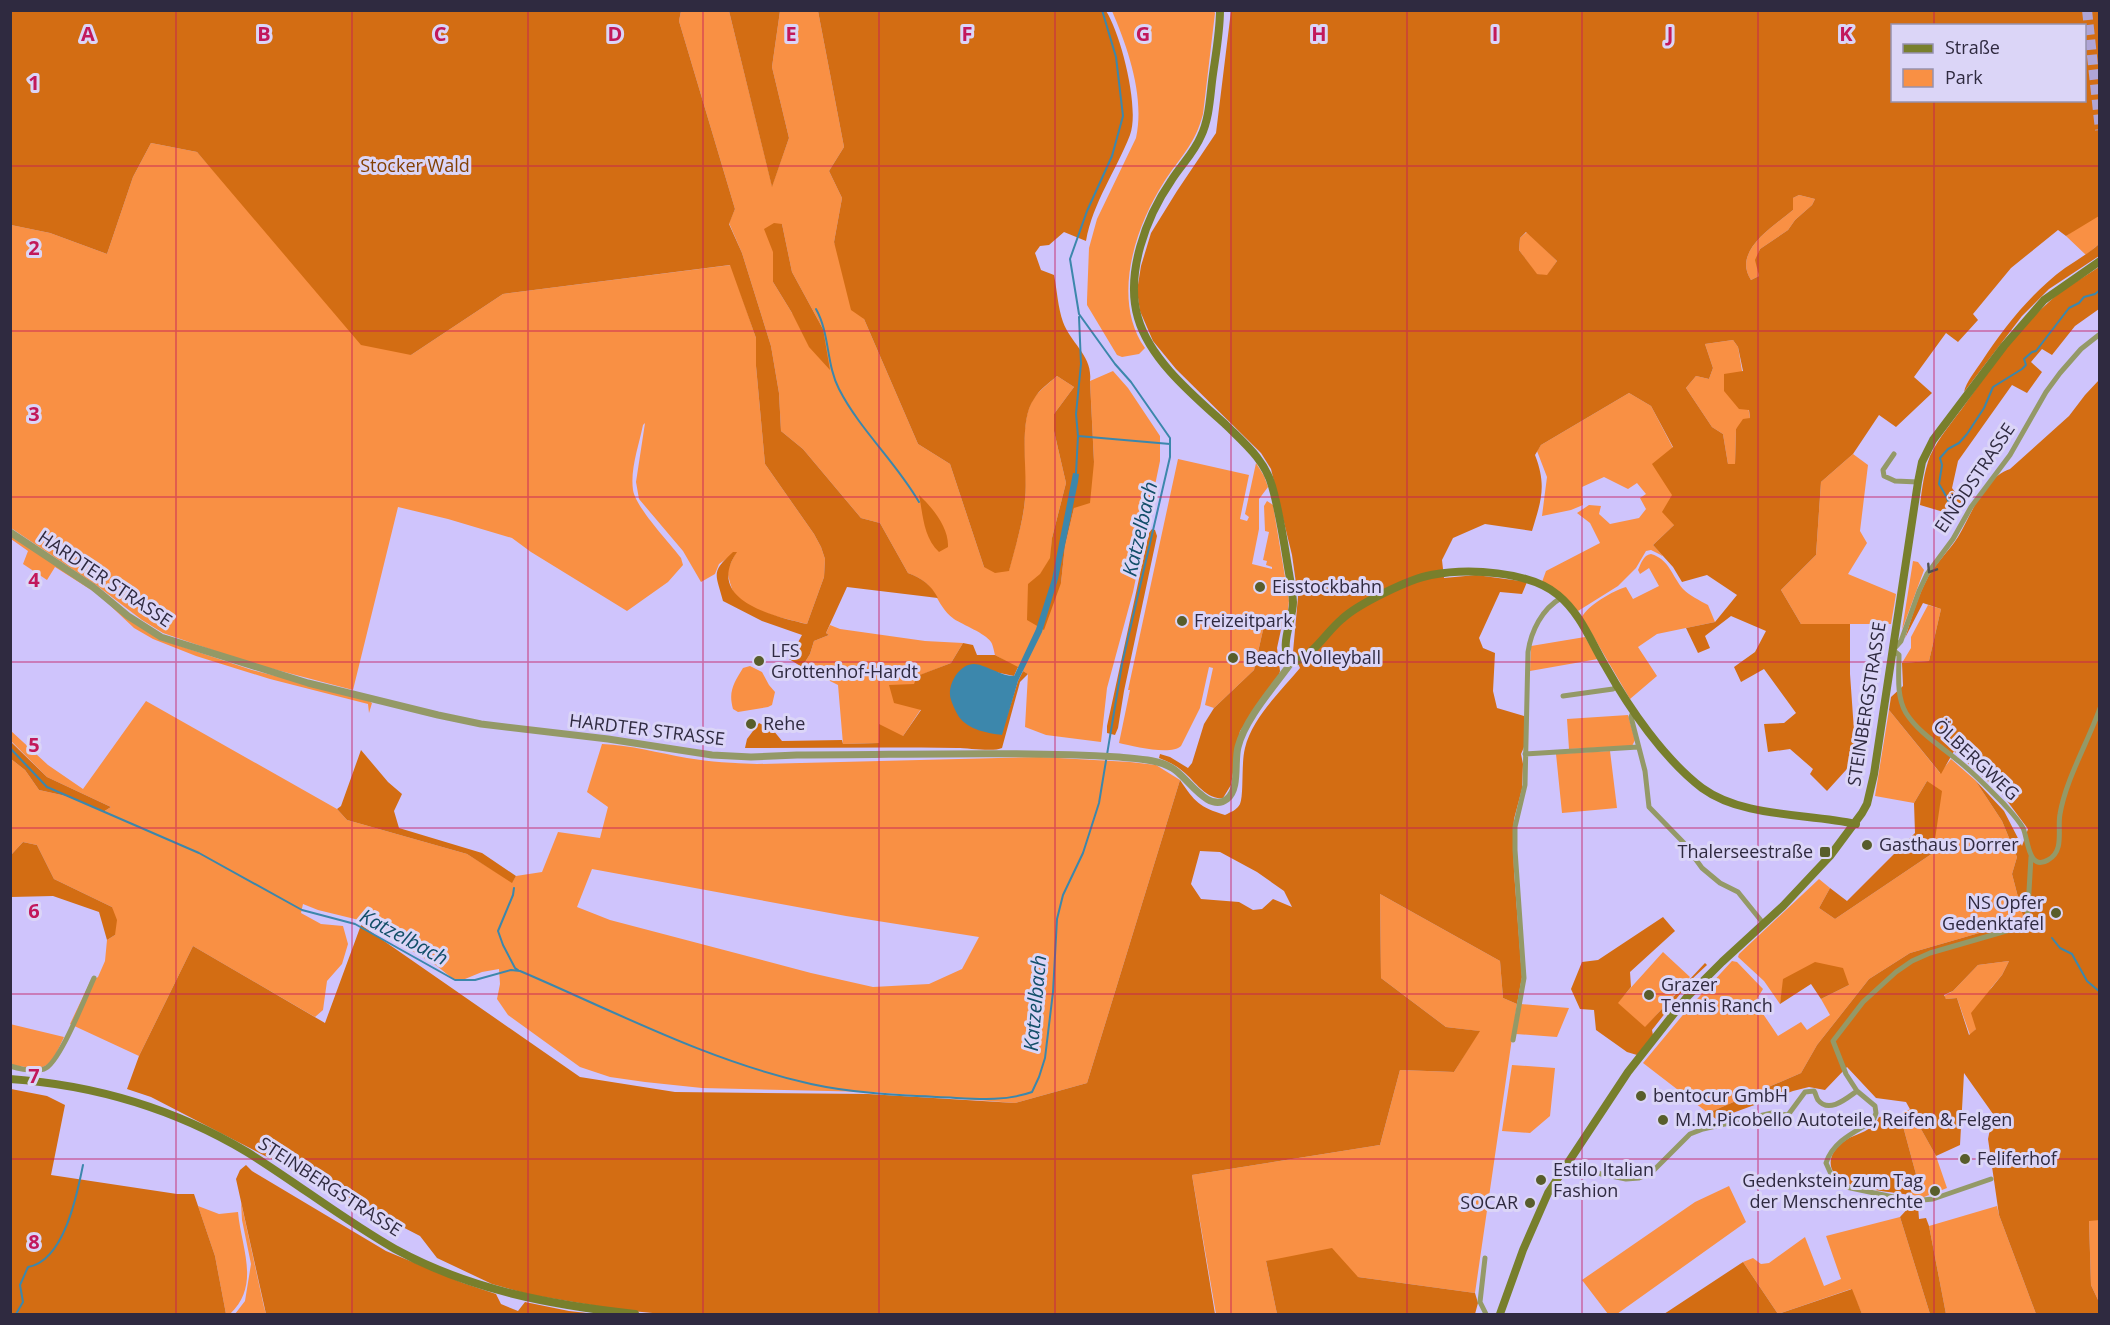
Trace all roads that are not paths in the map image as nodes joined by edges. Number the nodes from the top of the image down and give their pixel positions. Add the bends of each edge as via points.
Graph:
1 (1220, 10) edge
2 (2100, 261) edge
3 (2100, 334) edge
4 (1894, 454) dead end
5 (1918, 482) junction
6 (10, 532) edge
7 (1561, 597) junction
8 (1893, 650) junction
9 (1291, 663) junction
10 (1617, 686) junction
11 (1563, 696) dead end
12 (2100, 708) edge
13 (1633, 712) junction
14 (1638, 747) junction
15 (1525, 754) junction
16 (1856, 824) junction
17 (2031, 857) junction
18 (1763, 923) junction
19 (94, 978) dead end
20 (1513, 1040) dead end
21 (10, 1066) edge
22 (10, 1079) edge
23 (1857, 1091) junction
24 (1568, 1161) junction
25 (1991, 1179) dead end
26 (1485, 1258) dead end
27 (634, 1314) edge
28 (1486, 1314) edge
29 (1500, 1314) edge

1 - 9 main road via 1202,135 1156,207 1138,253 1135,307 1152,350 1258,458 1267,472 1293,601 1285,651
2 - 5 main road, STEINBERGSTRASSE via 2044,300 2004,346 1933,440
3 -> 8 street, EINÖDSTRASSE via 2072,359 2046,392 2010,455 1927,574 1901,641
4 - 5 street via 1883,470 1884,476 1895,481
5 - 8 main road, STEINBERGSTRASSE
6 - 9 street, HARDTER STRASSE via 161,637 308,684 438,716 712,755 1142,759 1176,770 1210,802 1218,803 1227,799 1233,789 1238,747 1245,730
7 - 9 main road via 1532,580 1477,571 1428,575 1344,616 1316,646
7 - 10 main road via 1578,616
7 - 15 street via 1552,603 1530,639
8 - 16 main road, STEINBERGSTRASSE via 1871,789
8 - 17 street, ÖLBERGWEG via 1899,655 1899,685 1906,712 1917,727 2004,804 2023,828
10 - 11 street
10 - 13 main road
12 - 17 street via 2064,796 2055,854 2041,863
13 - 14 street
13 - 16 main road via 1674,761 1712,794 1767,811
14 - 15 street
14 - 18 street via 1649,807 1702,868 1738,892
15 - 20 street via 1525,785 1515,827 1524,978
16 - 18 main road, STEINBERGSTRASSE
17 - 23 street, ÖLBERGWEG via 2027,925 1912,961 1879,987 1847,1021 1833,1041
18 - 24 main road, STEINBERGSTRASSE via 1681,1005 1632,1067
19 - 21 street via 61,1051 50,1066 38,1070
22 - 27 main road, STEINBERGSTRASSE via 112,1096 198,1127 247,1153 395,1249 471,1282 574,1308
23 - 24 street via 1831,1106 1818,1100 1814,1091 1805,1092 1788,1115 1772,1113 1703,1128 1690,1134 1651,1173 1639,1178 1601,1174
23 - 25 street via 1875,1106 1874,1121 1829,1151 1826,1163 1831,1174 1846,1187 1912,1201 1933,1199
24 - 29 main road, STEINBERGSTRASSE via 1548,1193
26 - 28 street via 1480,1302

